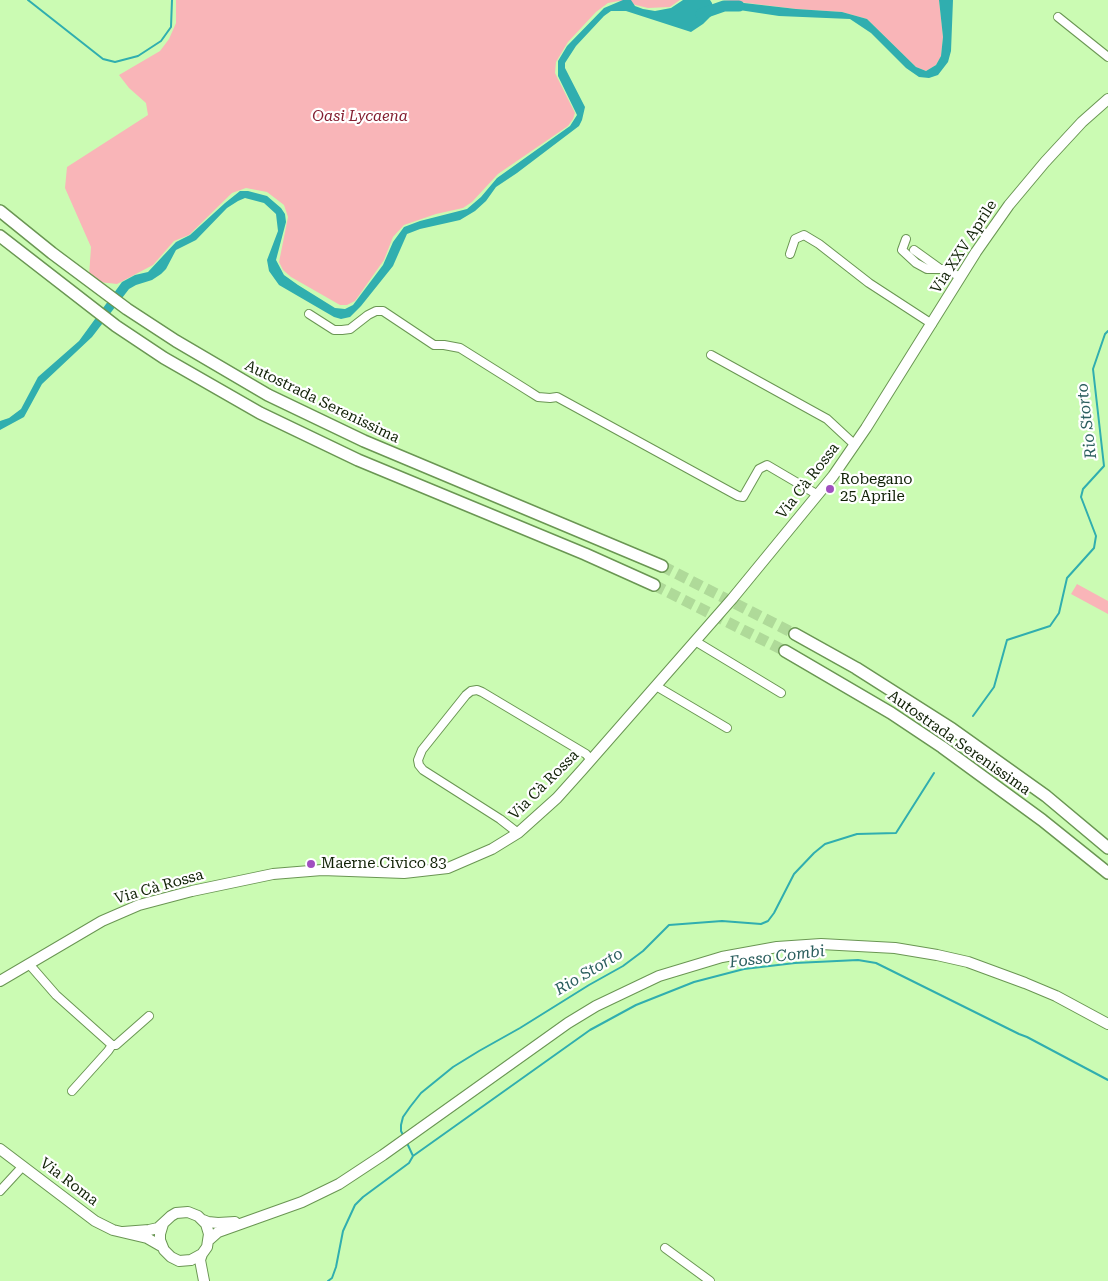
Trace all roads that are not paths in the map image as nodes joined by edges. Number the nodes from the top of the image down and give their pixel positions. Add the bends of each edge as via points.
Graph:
1 (1058, 17) dead end
2 (1108, 57) edge
3 (1108, 99) edge
4 (0, 211) edge
5 (0, 236) edge
6 (906, 239) dead end
7 (914, 250) dead end
8 (790, 254) dead end
9 (939, 268) junction
10 (961, 277) junction
11 (309, 314) dead end
12 (932, 324) junction
13 (712, 355) dead end
14 (866, 428) joint
15 (855, 445) junction
16 (818, 494) junction
17 (662, 566) tunnel mouth
18 (654, 585) tunnel mouth
19 (795, 634) tunnel mouth
20 (695, 641) junction
21 (785, 651) tunnel mouth
22 (656, 686) junction
23 (781, 693) dead end
24 (727, 728) dead end
25 (591, 760) junction
26 (518, 833) junction
27 (1108, 848) edge
28 (1108, 873) edge
29 (29, 964) junction
30 (0, 981) edge
31 (149, 1016) dead end
32 (1108, 1024) edge
33 (112, 1045) junction
34 (72, 1091) dead end
35 (0, 1149) edge
36 (23, 1166) junction
37 (0, 1191) edge
38 (203, 1220) junction
39 (246, 1221) junction
40 (163, 1224) junction
41 (123, 1232) junction
42 (209, 1240) junction
43 (161, 1246) junction
44 (665, 1248) dead end
45 (202, 1254) junction
46 (184, 1261) junction
47 (204, 1281) edge
48 (710, 1281) edge

1 - 2 street
3 - 10 main road, Via XXV Aprile via 1082,122 1009,205
4 - 17 highway, Autostrada Serenissima via 127,309 221,369 316,419
5 - 18 highway via 116,326 212,387 358,460
6 - 9 street via 902,250 916,263 927,269
7 - 9 street
8 - 12 street via 795,239 804,235
9 - 10 street
10 - 12 main road, Via XXV Aprile
11 - 16 street via 334,330 342,330 350,329 376,311 383,311 434,345 460,348 538,397 557,397 738,496 743,496 759,469 767,465
12 - 14 main road, Via XXV Aprile
13 - 15 street via 827,419
14 - 15 main road, Via Cà Rossa
15 - 16 main road, Via Cà Rossa
16 - 20 main road, Via Cà Rossa
19 - 27 highway, Autostrada Serenissima via 952,729 1046,796
20 - 22 main road, Via Cà Rossa
20 - 23 street
21 - 28 highway, Autostrada Serenissima via 942,747
22 - 24 street
22 - 25 main road, Via Cà Rossa
25 - 26 main road, Via Cà Rossa via 557,798
25 - 26 street via 482,692 476,690 466,695 422,750 418,765
26 - 29 main road, Via Cà Rossa via 492,849 448,868 404,874 299,871 170,897 102,921
29 - 30 main road, Via Cà Rossa
29 - 33 street via 56,995
31 - 33 street
32 - 39 main road via 1056,996 968,962 895,948 821,944 777,947 722,957 690,965 620,993 568,1023 347,1180 275,1212
33 - 34 street
35 - 36 main road, Via Roma
36 - 37 street
36 - 41 main road, Via Roma via 95,1221
38 - 39 main road via 218,1223
38 - 40 main road via 193,1213 182,1212
38 - 42 main road
39 - 42 main road via 218,1232
40 - 41 main road via 149,1230
40 - 43 main road
41 - 43 main road, Via Roma via 147,1238
42 - 45 main road
43 - 46 main road via 171,1257
44 - 48 street
45 - 46 main road
45 - 47 main road
46 - 47 main road

